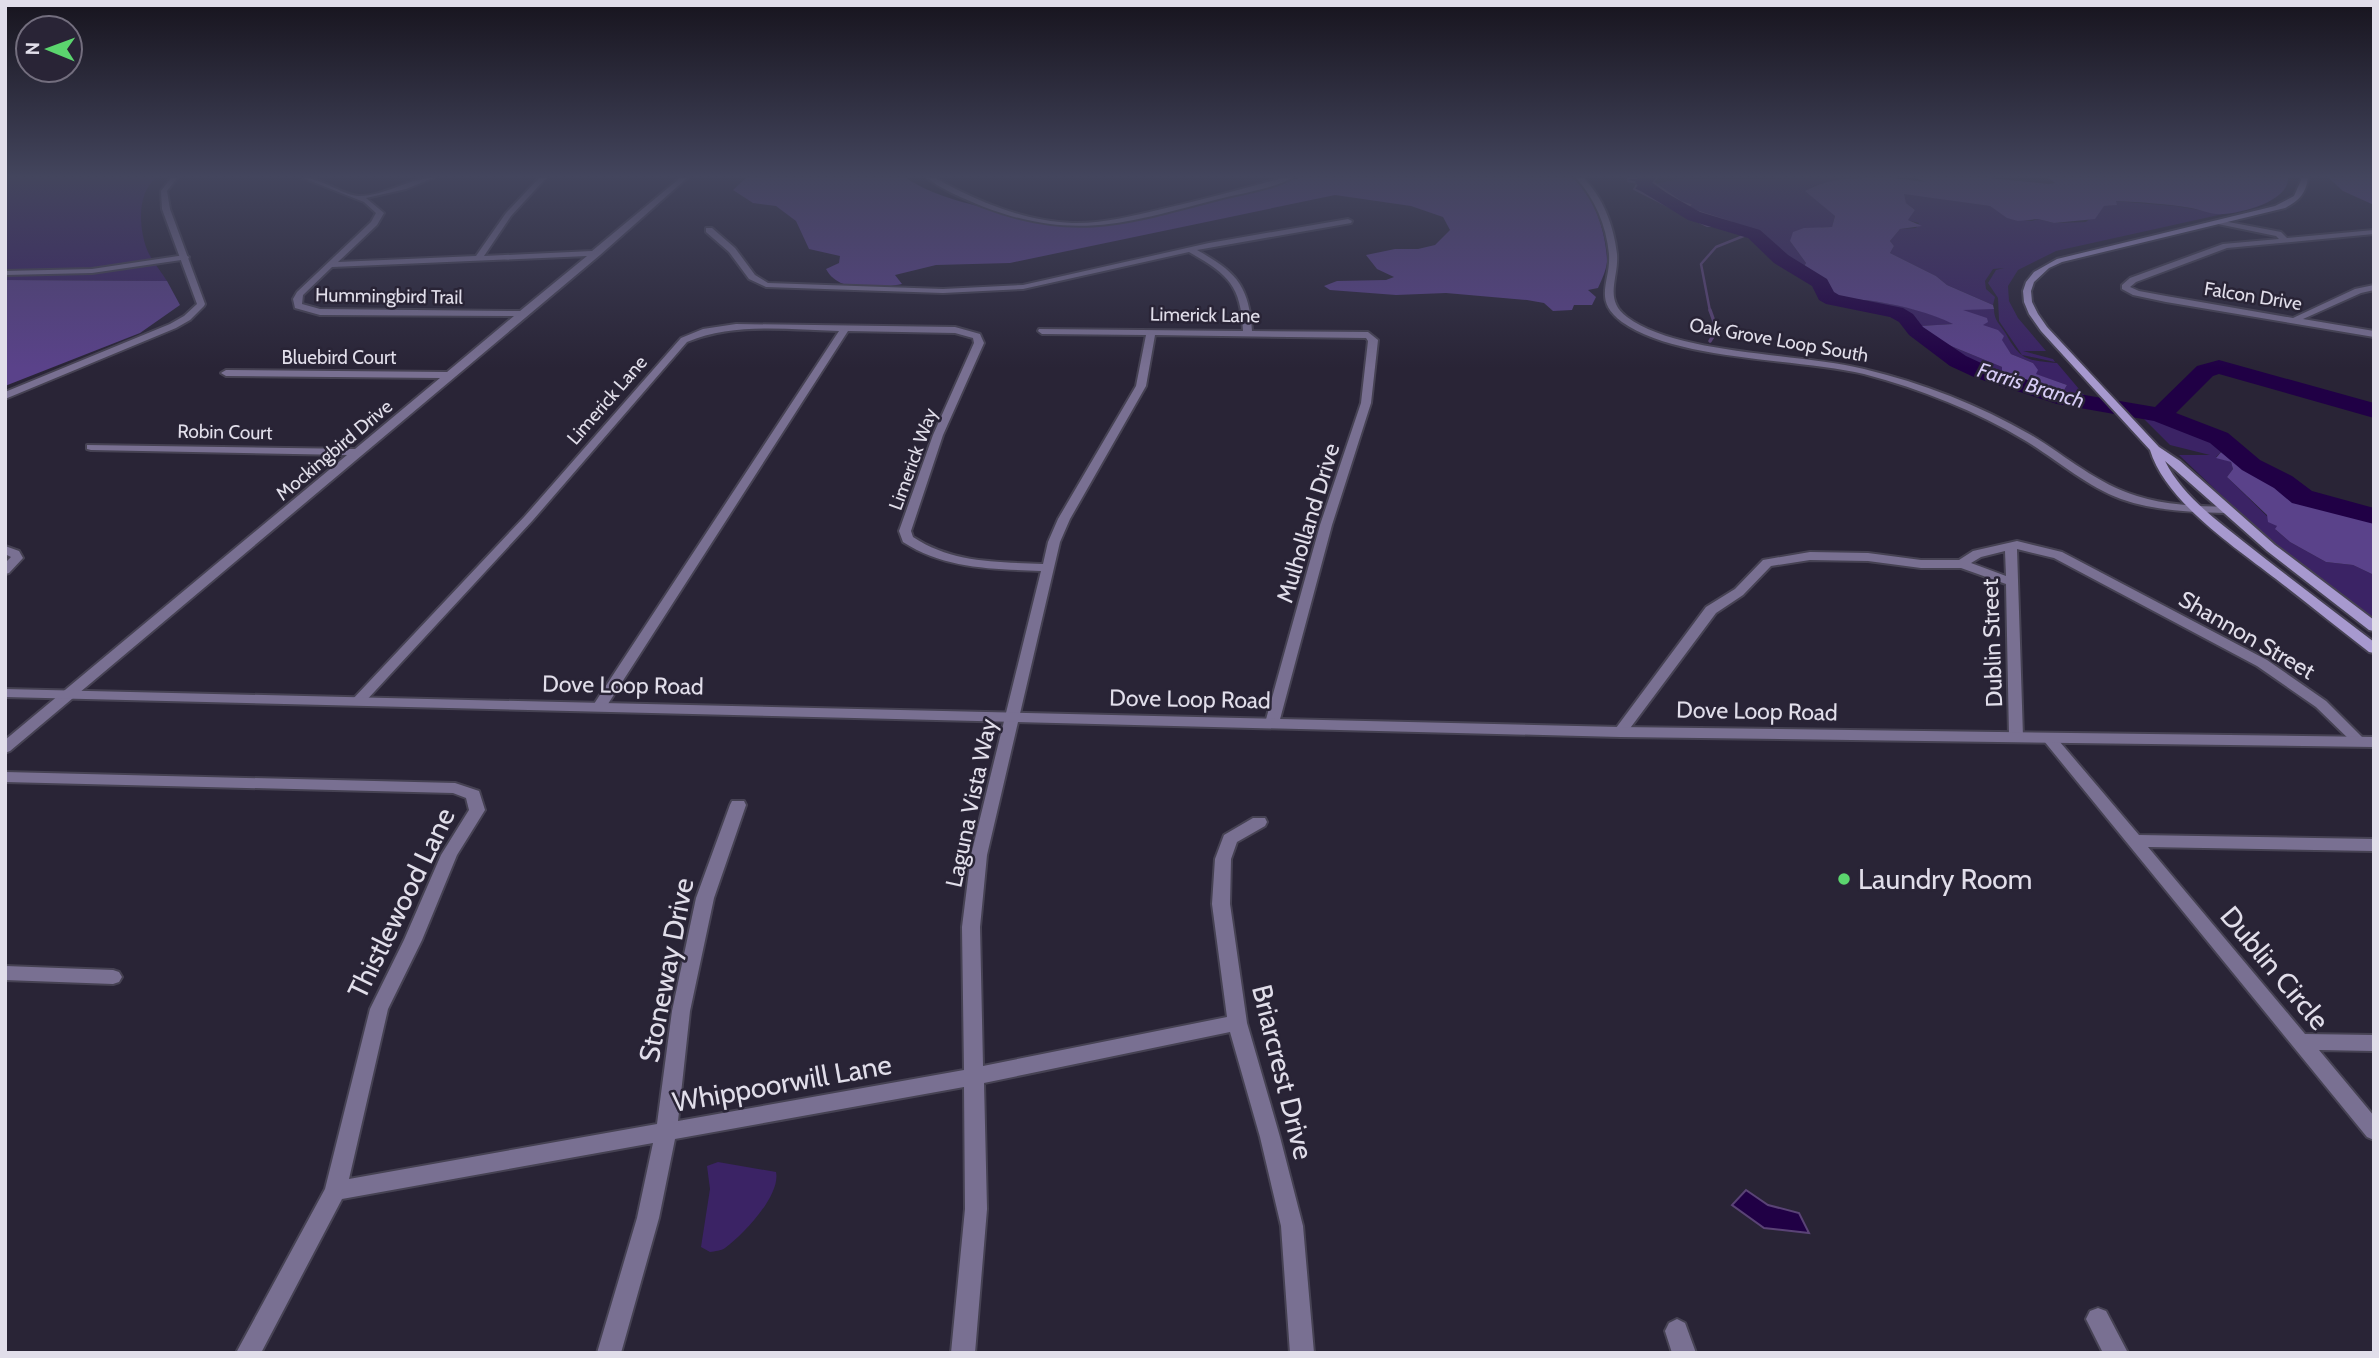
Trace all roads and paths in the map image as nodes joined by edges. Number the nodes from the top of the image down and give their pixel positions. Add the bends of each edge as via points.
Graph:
1 (179, 241) edge
2 (354, 241) edge
3 (488, 241) edge
4 (610, 241) edge
5 (722, 241) edge
6 (1229, 241) edge
7 (1610, 241) edge
8 (2135, 241) edge
9 (2274, 241) edge
10 (1191, 250) junction
11 (597, 253) junction
12 (480, 256) junction
13 (185, 257) junction
14 (329, 265) junction
15 (5, 273) edge
16 (2374, 287) edge
17 (524, 314) junction
18 (2294, 320) junction
19 (845, 329) junction
20 (1042, 331) dead end
21 (1151, 332) junction
22 (1248, 333) junction
23 (2374, 334) edge
24 (1368, 335) joint
25 (977, 336) joint
26 (226, 373) dead end
27 (451, 375) junction
28 (5, 396) edge
29 (91, 447) dead end
30 (2155, 449) junction
31 (359, 452) junction
32 (2199, 509) junction
33 (2227, 510) junction
34 (2011, 547) junction
35 (5, 550) edge
36 (1962, 564) junction
37 (1048, 568) junction
38 (5, 570) edge
39 (2011, 582) junction
40 (2374, 627) edge
41 (2374, 649) edge
42 (5, 693) edge
43 (69, 694) junction
44 (358, 701) junction
45 (599, 707) junction
46 (1013, 717) junction
47 (1272, 723) junction
48 (1620, 732) junction
49 (2016, 737) junction
50 (2049, 738) junction
51 (2367, 742) edge
52 (5, 748) edge
53 (5, 777) edge
54 (738, 805) dead end
55 (1259, 822) dead end
56 (2132, 841) junction
57 (2374, 845) edge
58 (5, 973) edge
59 (113, 977) dead end
60 (1237, 1023) junction
61 (2300, 1042) junction
62 (2374, 1043) edge
63 (972, 1077) junction
64 (2374, 1131) edge
65 (666, 1133) junction
66 (335, 1191) junction
67 (2098, 1319) dead end
68 (248, 1353) edge
69 (609, 1353) edge
70 (963, 1353) edge
71 (1302, 1353) edge
72 (2116, 1353) edge

1 - 13 street
2 - 14 street, Hummingbird Trail
3 - 12 street
4 - 11 street, Mockingbird Drive
5 - 10 street via 759,283 995,290 1042,284
6 - 10 street
7 - 32 street, Oak Grove Loop South via 1610,305 1638,327 1697,344 1842,366 1909,385 2006,425 2121,495
8 - 30 main road via 2048,265 2034,275 2025,293 2029,310
9 - 18 street, Falcon Drive via 2219,248 2125,286 2186,303
10 - 22 street via 1234,276 1245,297
11 - 12 street
11 - 17 street, Mockingbird Drive
12 - 14 street
13 - 15 street via 92,271
13 - 28 street via 201,304 187,318
14 - 17 street, Hummingbird Trail via 300,294 298,306 320,312
16 - 18 street
17 - 27 street, Mockingbird Drive
18 - 23 street, Falcon Drive
19 - 25 street, Limerick Lane via 955,330
19 - 44 street, Limerick Lane via 736,327 684,340 529,518
19 - 45 street
20 - 21 street, Limerick Lane
21 - 22 street, Limerick Lane
21 - 37 street, Laguna Vista Way via 1141,386 1064,519
22 - 24 street, Limerick Lane
24 - 47 street, Mulholland Drive via 1373,340 1366,403 1326,525
25 - 37 street, Limerick Way via 979,342 938,435 905,531 907,539 946,558
26 - 27 street, Bluebird Court
27 - 31 street, Mockingbird Drive
29 - 31 street, Robin Court
30 - 32 main road via 2161,464
30 - 33 main road
31 - 43 street, Mockingbird Drive
32 - 33 street, Oak Grove Loop South
32 - 41 main road
33 - 40 main road
34 - 36 street, Shannon Street via 1977,554
34 - 39 street, Dublin Street
34 - 51 street, Shannon Street via 2027,546 2057,555 2272,669
35 - 38 street via 17,558
36 - 39 street
36 - 48 street via 1819,556 1767,564 1740,592 1712,610
37 - 46 street, Laguna Vista Way
39 - 49 street, Dublin Street
42 - 43 street, Dove Loop Road
43 - 44 street, Dove Loop Road
43 - 52 street, Mockingbird Drive
44 - 45 street, Dove Loop Road
45 - 46 street, Dove Loop Road
46 - 47 street, Dove Loop Road
46 - 63 street, Laguna Vista Way via 977,867 971,927
47 - 48 street, Dove Loop Road
48 - 49 street, Dove Loop Road
49 - 50 street, Dove Loop Road
50 - 51 street, Dove Loop Road
50 - 56 street, Dublin Circle
53 - 66 street, Thistlewood Lane via 456,788 473,795 477,810 449,855 379,1009
54 - 65 street, Stoneway Drive via 705,898 681,1011
55 - 60 street, Briarcrest Drive via 1230,839 1223,859 1221,904
56 - 57 street
56 - 61 street, Dublin Circle
58 - 59 street
60 - 63 street, Whippoorwill Lane
60 - 71 street, Briarcrest Drive via 1292,1226
61 - 62 street
61 - 64 street, Dublin Circle
63 - 65 street, Whippoorwill Lane
63 - 70 street, Laguna Vista Way via 976,1209
65 - 66 street, Whippoorwill Lane
65 - 69 street, Stoneway Drive via 648,1218
66 - 68 street, Thistlewood Lane
67 - 72 street

